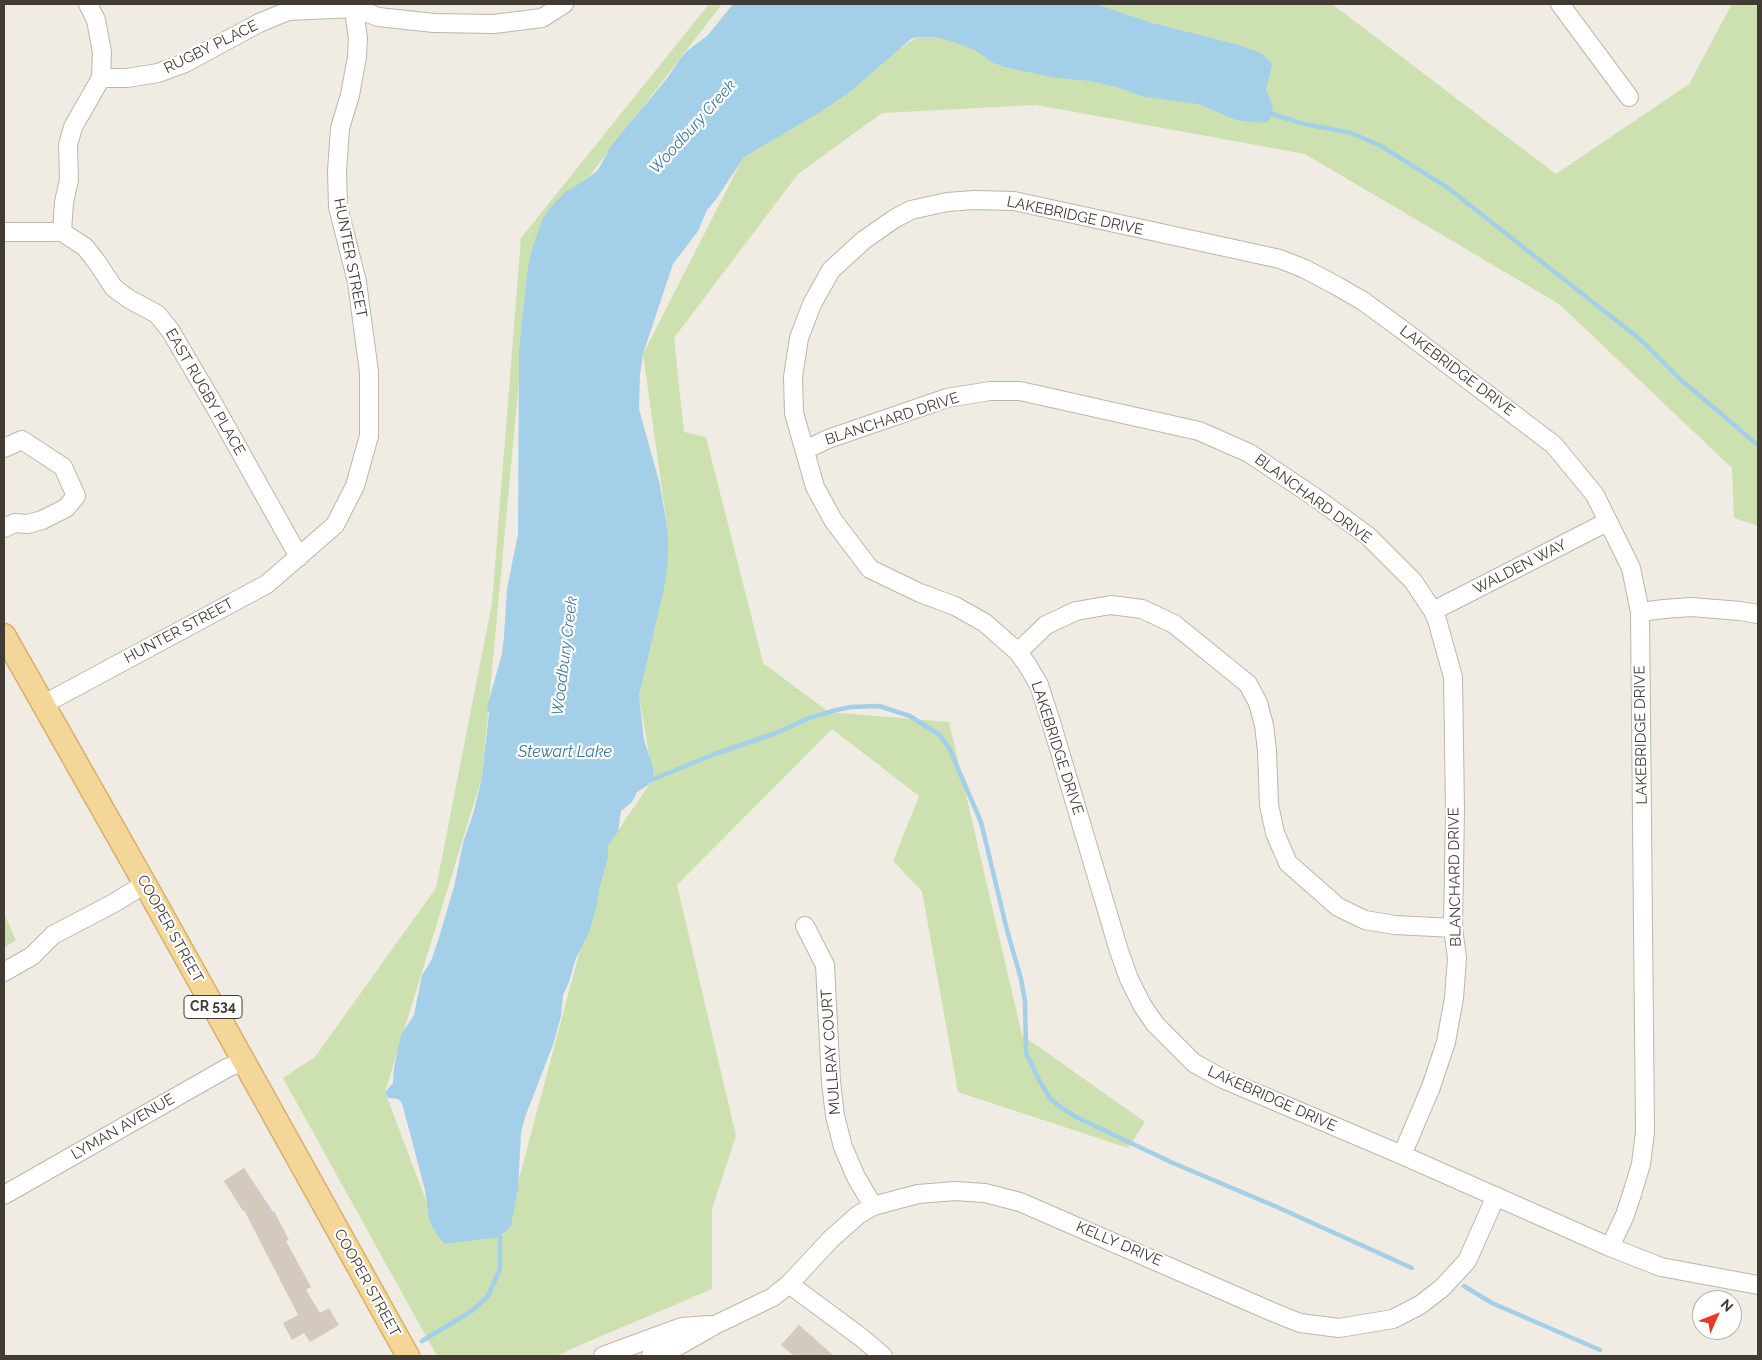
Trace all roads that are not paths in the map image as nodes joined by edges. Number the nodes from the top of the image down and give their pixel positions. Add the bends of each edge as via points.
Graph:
1 (88, 4) edge
2 (564, 4) edge
3 (1560, 4) edge
4 (354, 6) edge
5 (101, 78) junction
6 (1629, 98) dead end
7 (4, 232) edge
8 (62, 232) junction
9 (4, 448) edge
10 (805, 450) junction
11 (1607, 522) junction
12 (4, 528) edge
13 (299, 557) junction
14 (1433, 611) junction
15 (1640, 612) junction
16 (1758, 614) edge
17 (4, 635) edge
18 (1018, 652) junction
19 (44, 704) junction
20 (145, 884) junction
21 (805, 926) dead end
22 (1453, 928) junction
23 (4, 972) edge
24 (244, 1061) junction
25 (1402, 1155) junction
26 (4, 1195) edge
27 (1496, 1196) junction
28 (873, 1206) junction
29 (1610, 1247) junction
30 (788, 1284) junction
31 (1758, 1285) edge
32 (715, 1325) junction
33 (639, 1350) edge
34 (408, 1356) edge
35 (603, 1356) edge
36 (651, 1356) edge
37 (883, 1356) edge

1 - 5 street via 96,20 102,52
2 - 4 street, RUGBY PLACE via 542,18 469,25 378,17
3 - 6 street
4 - 5 street, RUGBY PLACE via 288,11 184,63 150,74
4 - 13 street, HUNTER STREET via 358,57 340,128 336,171 338,207 357,282 369,372 369,436 355,486 335,525
5 - 8 street via 73,127 68,145
7 - 8 street
8 - 13 street, EAST RUGBY PLACE via 84,247 114,288 157,314 170,330
9 - 12 street via 22,440 64,467 76,496 66,508 42,520 15,523
10 - 11 street, LAKEBRIDGE DRIVE via 794,413 793,377 799,338 812,304 831,270 864,240 911,210 965,200 1014,201 1280,260 1337,286 1363,301 1554,445 1595,495
10 - 14 street, BLANCHARD DRIVE via 947,398 990,391 1020,391 1199,431 1249,453 1368,536 1412,581
10 - 18 street, LAKEBRIDGE DRIVE via 815,487 833,520 870,568 985,623
11 - 14 street, WALDEN WAY
11 - 15 street, LAKEBRIDGE DRIVE via 1631,568
13 - 19 street, HUNTER STREET via 267,584
14 - 22 street, BLANCHARD DRIVE via 1441,628 1453,677
15 - 16 street via 1690,608
15 - 29 street, LAKEBRIDGE DRIVE via 1645,1132 1641,1164 1632,1194
17 - 19 main road, COOPER STREET / CR 534
18 - 22 street via 1046,625 1076,611 1103,606 1142,609 1174,624 1248,684 1258,703 1267,751 1269,805 1275,832 1288,863 1338,907 1365,920
18 - 25 street, LAKEBRIDGE DRIVE via 1039,685 1129,979 1155,1024 1194,1063 1223,1079
19 - 20 main road, COOPER STREET / CR 534
20 - 23 street via 53,935 32,956
20 - 24 main road, COOPER STREET / CR 534
21 - 28 street, MULLRAY COURT via 826,965 835,1116 843,1148
22 - 25 street, BLANCHARD DRIVE via 1456,958 1454,998 1446,1042
24 - 26 street, LYMAN AVENUE
24 - 34 main road, COOPER STREET / CR 534
25 - 27 street, LAKEBRIDGE DRIVE
27 - 28 street, KELLY DRIVE via 1467,1261 1442,1288 1420,1305 1393,1319 1339,1328 1300,1323 1020,1202 985,1193 955,1191 918,1194
27 - 29 street, LAKEBRIDGE DRIVE
28 - 30 street, KELLY DRIVE via 831,1239
29 - 31 street, LAKEBRIDGE DRIVE via 1661,1267
30 - 32 street, KELLY DRIVE via 773,1297
30 - 37 street
32 - 33 street, KELLY DRIVE via 682,1327
32 - 36 street, KELLY DRIVE via 680,1345
33 - 35 street, KELLY DRIVE

